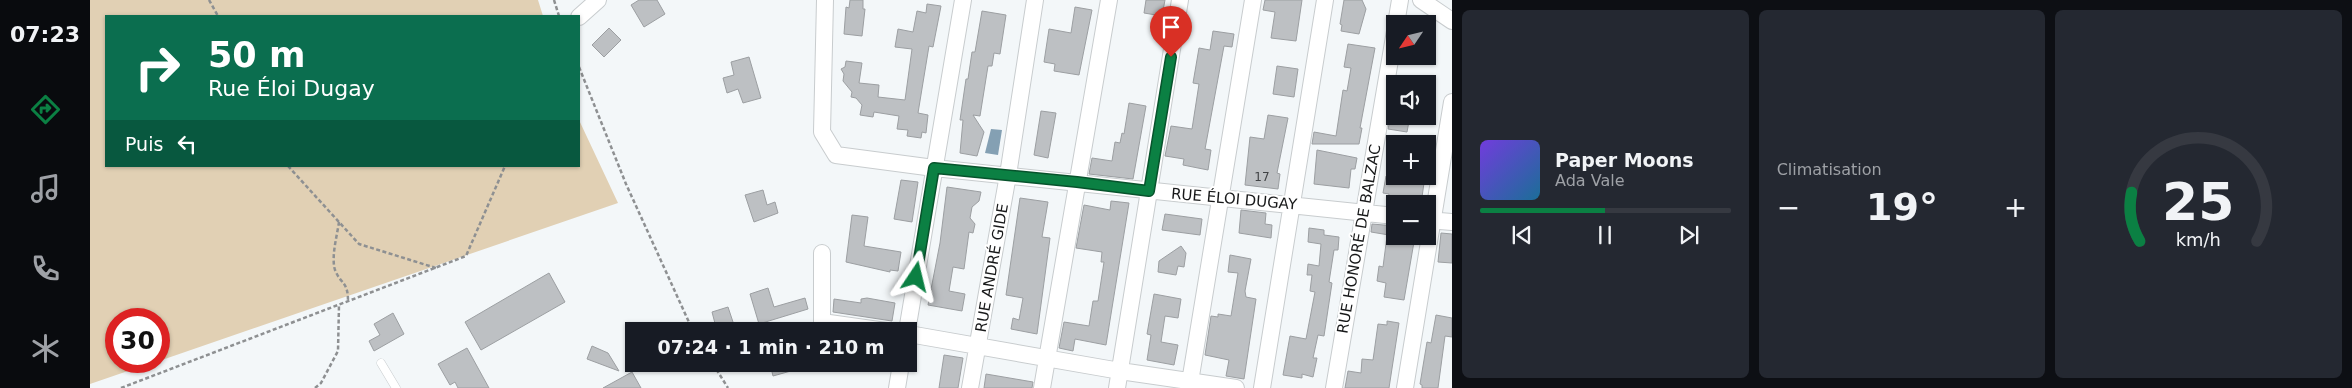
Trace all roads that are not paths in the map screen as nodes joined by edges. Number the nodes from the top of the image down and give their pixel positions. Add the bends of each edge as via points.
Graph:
1 (598, 0) edge
2 (825, 0) edge
3 (963, 0) edge
4 (1036, 0) edge
5 (1110, 0) edge
6 (1180, 0) edge
7 (1253, 0) edge
8 (1325, 0) edge
9 (1400, 0) edge
10 (1420, 0) edge
11 (1398, 15) edge
12 (580, 16) edge
13 (1452, 21) edge
14 (1389, 65) edge
15 (1452, 102) edge
16 (934, 168) junction
17 (1008, 175) junction
18 (1077, 182) junction
19 (1149, 191) junction
20 (1435, 195) edge
21 (1220, 199) junction
22 (1292, 204) junction
23 (1363, 213) junction
24 (1386, 215) edge
25 (1436, 221) edge
26 (1452, 222) edge
27 (1426, 245) edge
28 (822, 253) dead end
29 (822, 322) edge
30 (908, 322) edge
31 (917, 335) edge
32 (978, 346) junction
33 (1047, 358) junction
34 (381, 363) dead end
35 (1120, 371) junction
36 (900, 372) edge
37 (1189, 384) edge
38 (396, 388) edge
39 (897, 388) edge
40 (970, 388) edge
41 (1042, 388) edge
42 (1118, 388) edge
43 (1236, 388) edge
44 (1262, 388) edge
45 (1334, 388) edge
46 (1404, 388) edge

1 - 12 street
2 - 16 street, RUE ÉLOI DUGAY via 822,132 836,155
3 - 16 street
4 - 17 street, RUE ANDRÉ GIDE
5 - 18 street
6 - 19 street
7 - 21 street
8 - 22 street
9 - 11 street
10 - 13 street
14 - 23 street, RUE HONORÉ DE BALZAC
15 - 20 street
16 - 17 street, RUE ÉLOI DUGAY
16 - 30 street
17 - 18 street, RUE ÉLOI DUGAY
17 - 32 street, RUE ANDRÉ GIDE
18 - 19 street, RUE ÉLOI DUGAY
18 - 33 street
19 - 21 street, RUE ÉLOI DUGAY
19 - 35 street
21 - 22 street, RUE ÉLOI DUGAY
21 - 37 street
22 - 23 street, RUE ÉLOI DUGAY
22 - 44 street
23 - 24 street, RUE ÉLOI DUGAY
23 - 45 street, RUE HONORÉ DE BALZAC
25 - 26 street
27 - 46 street
28 - 29 street
31 - 32 street
32 - 33 street
32 - 40 street, RUE ANDRÉ GIDE
33 - 35 street
33 - 41 street
34 - 38 lane
35 - 37 street
35 - 42 street
36 - 39 street
37 - 43 street

